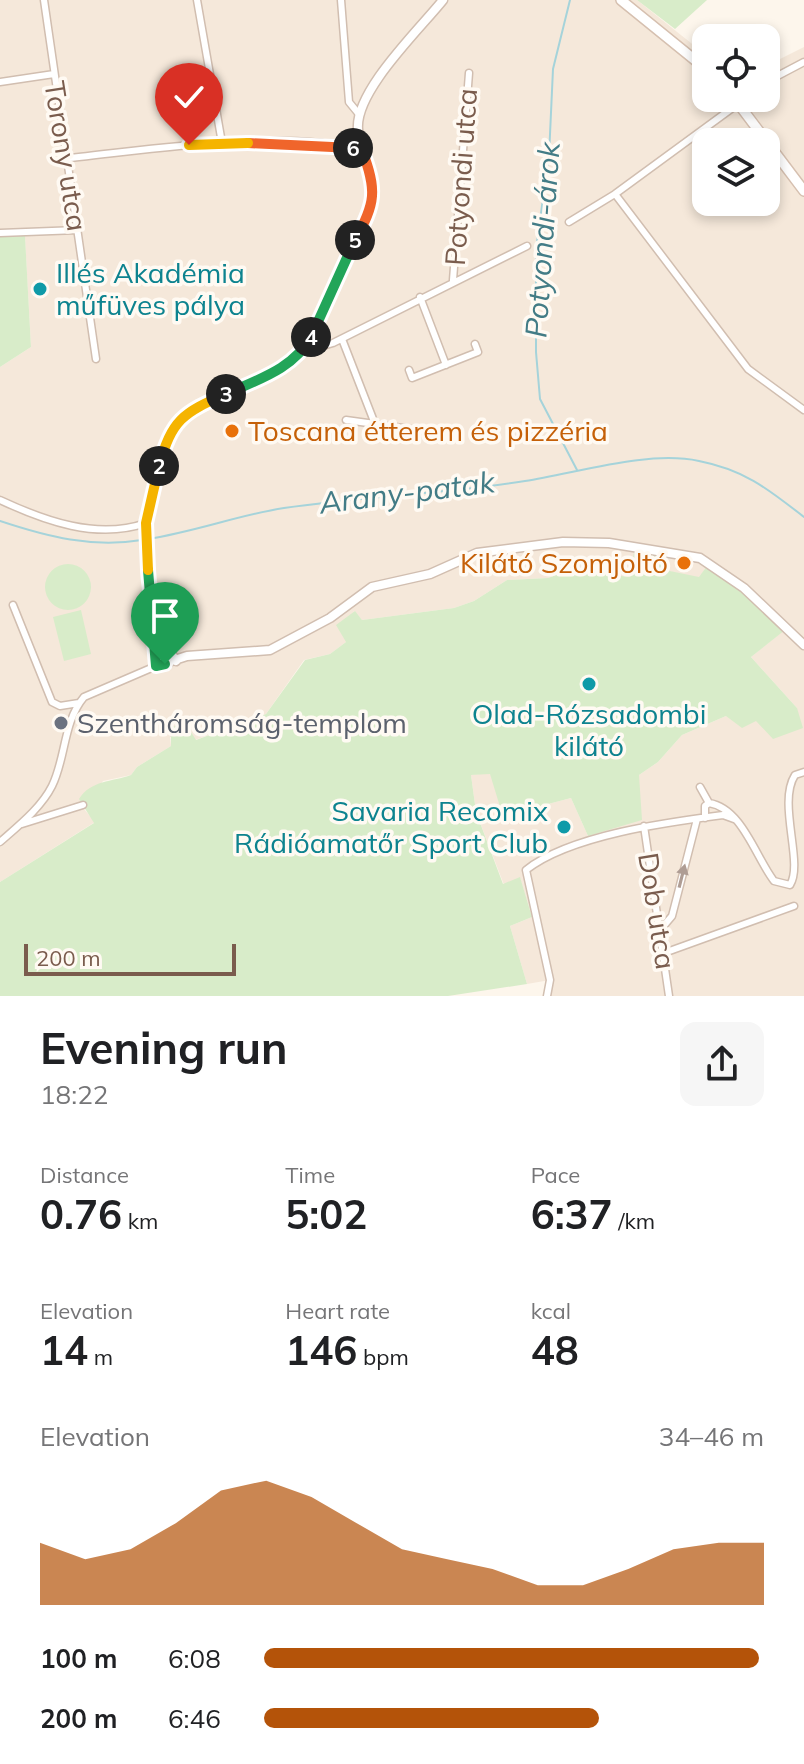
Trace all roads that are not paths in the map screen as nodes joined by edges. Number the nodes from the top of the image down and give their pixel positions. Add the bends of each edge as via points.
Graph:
1 (44, 0) edge
2 (197, 0) edge
3 (341, 0) edge
4 (443, 0) edge
5 (621, 0) edge
6 (692, 58) edge
7 (804, 62) edge
8 (469, 73) dead end
9 (54, 74) junction
10 (780, 75) edge
11 (0, 82) edge
12 (723, 112) edge
13 (748, 112) edge
14 (358, 113) junction
15 (222, 143) junction
16 (362, 150) junction
17 (69, 158) junction
18 (804, 191) edge
19 (615, 194) junction
20 (569, 222) dead end
21 (78, 230) junction
22 (0, 233) edge
23 (527, 246) dead end
24 (453, 280) junction
25 (420, 297) junction
26 (311, 338) junction
27 (342, 339) junction
28 (475, 344) dead end
29 (96, 359) dead end
30 (446, 365) junction
31 (409, 370) dead end
32 (804, 410) edge
33 (346, 420) dead end
34 (375, 424) junction
35 (423, 431) dead end
36 (0, 500) edge
37 (146, 526) junction
38 (13, 605) dead end
39 (152, 622) junction
40 (804, 645) edge
41 (176, 661) junction
42 (156, 666) junction
43 (79, 703) junction
44 (804, 772) edge
45 (700, 787) dead end
46 (709, 803) junction
47 (83, 805) dead end
48 (701, 818) junction
49 (734, 819) junction
50 (17, 826) junction
51 (644, 826) junction
52 (0, 842) edge
53 (794, 906) dead end
54 (661, 929) junction
55 (664, 953) junction
56 (547, 996) edge
57 (669, 996) edge

1 - 9 street, Torony utca
2 - 15 street
3 - 14 street via 349,102
4 - 14 street via 370,90
5 - 6 main road
7 - 10 street
8 - 24 street, Potyondi utca
9 - 11 street
9 - 17 street, Torony utca
12 - 19 street
13 - 18 main road
14 - 16 street
15 - 16 street
15 - 17 street
16 - 26 street via 373,202
17 - 21 street, Torony utca
19 - 20 street
19 - 32 street via 748,369
21 - 22 street
21 - 29 street, Torony utca
23 - 24 street
24 - 25 street
25 - 27 street
25 - 30 street
26 - 27 street via 323,346
26 - 37 street via 285,367 177,420 167,439
27 - 34 street
28 - 30 street via 478,352
30 - 31 street via 412,378
33 - 34 street
34 - 35 street
36 - 37 street via 58,522 106,532
37 - 39 street
38 - 43 street via 52,702
39 - 41 street
39 - 42 street
40 - 41 street via 717,568 677,552 576,541 477,553 430,574 372,587 330,618 270,650 201,654
41 - 42 street
42 - 43 street
43 - 50 street via 53,785
44 - 49 street via 792,778 789,789 798,868 790,885 774,881
45 - 46 street
46 - 48 street
46 - 49 street
47 - 50 street
48 - 49 street
48 - 51 street
54 -> 48 street via 672,916
50 - 52 street
51 - 54 street, Dob utca
51 - 56 street via 593,840 526,870 550,980
53 - 55 street
54 - 55 street, Dob utca
55 - 57 street, Dob utca

